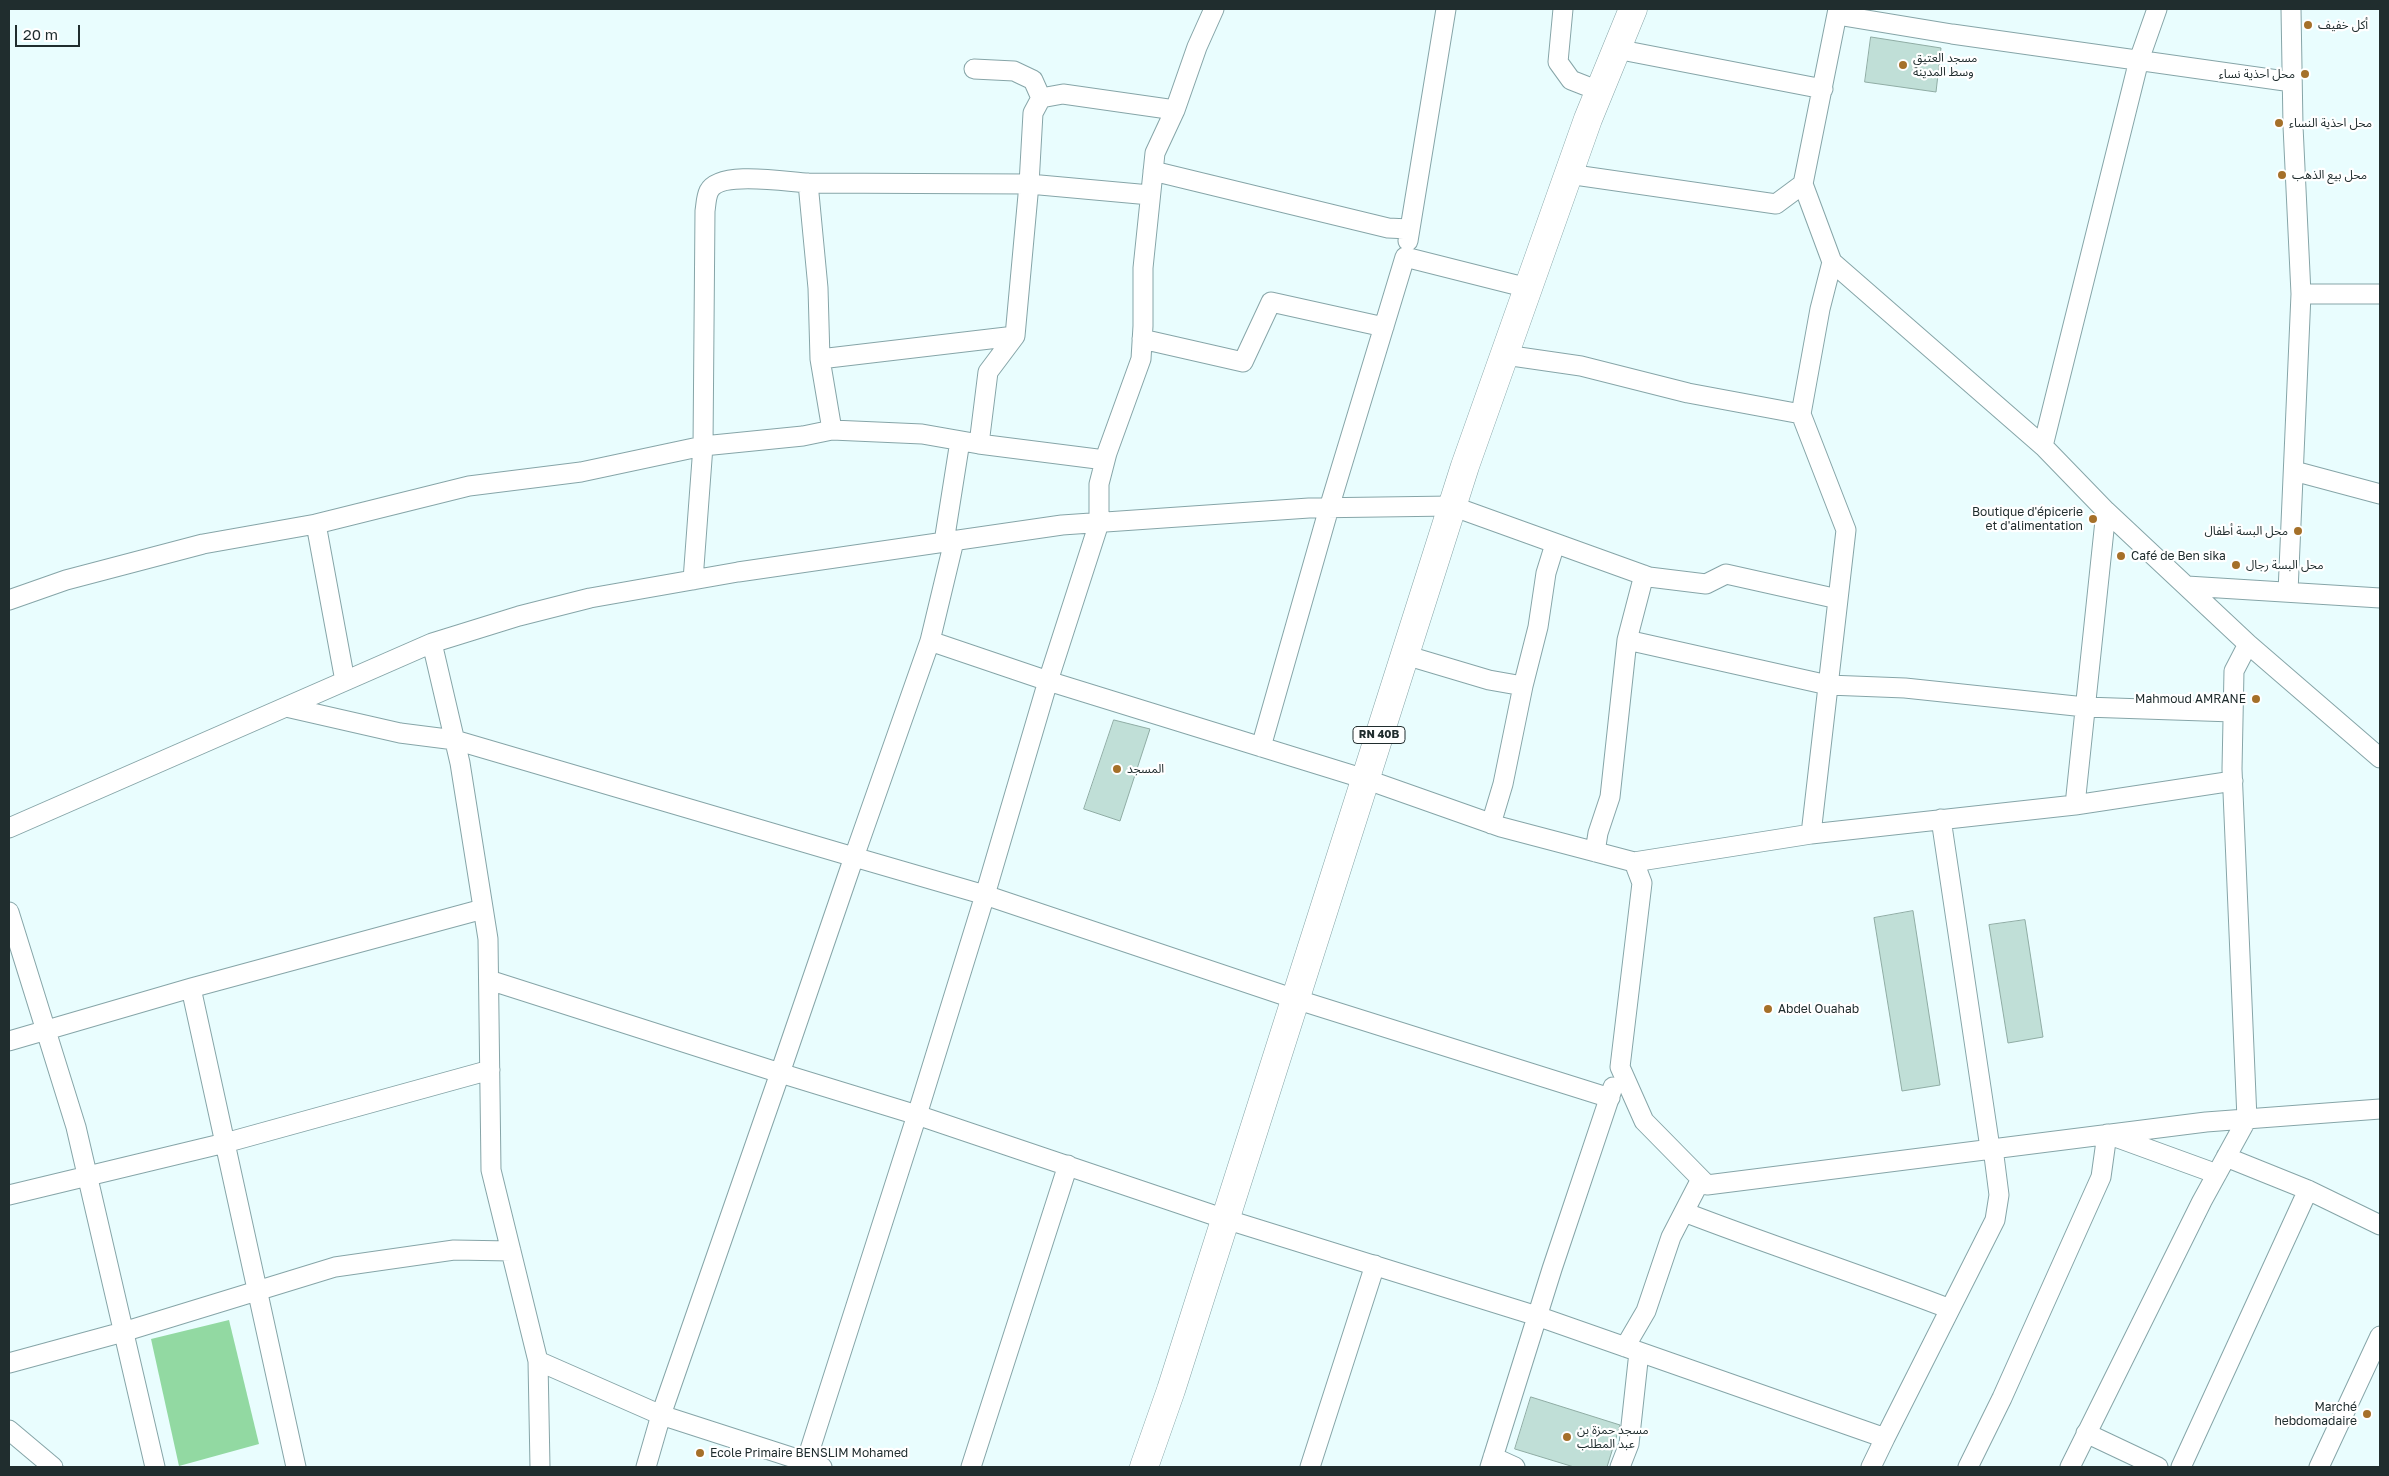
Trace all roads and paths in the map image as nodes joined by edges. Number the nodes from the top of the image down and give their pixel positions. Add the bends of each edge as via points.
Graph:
1 (1214, 9) edge
2 (1446, 9) edge
3 (1563, 9) edge
4 (1633, 9) edge
5 (2157, 9) edge
6 (2291, 9) edge
7 (1838, 12) edge
8 (1616, 49) junction
9 (2138, 60) junction
10 (974, 69) dead end
11 (2292, 82) junction
12 (1823, 89) junction
13 (1599, 91) junction
14 (1040, 98) junction
15 (1175, 110) junction
16 (1153, 171) junction
17 (1568, 174) junction
18 (808, 183) junction
19 (1029, 184) junction
20 (1803, 184) junction
21 (1150, 195) junction
22 (1409, 230) junction
23 (1405, 257) junction
24 (1832, 262) junction
25 (1528, 288) junction
26 (2301, 294) junction
27 (2380, 294) edge
28 (1384, 327) junction
29 (1015, 336) junction
30 (1142, 339) junction
31 (1505, 355) junction
32 (820, 359) junction
33 (1801, 414) junction
34 (832, 430) junction
35 (970, 442) junction
36 (702, 446) junction
37 (2043, 446) junction
38 (1105, 460) junction
39 (2294, 471) junction
40 (2380, 494) edge
41 (1452, 506) junction
42 (1329, 508) junction
43 (2106, 511) junction
44 (1099, 523) junction
45 (316, 524) junction
46 (949, 542) junction
47 (1555, 544) junction
48 (1644, 575) junction
49 (693, 580) junction
50 (2187, 586) junction
51 (2288, 592) junction
52 (2380, 598) edge
53 (1838, 599) junction
54 (9, 600) edge
55 (1627, 640) junction
56 (930, 641) junction
57 (432, 643) junction
58 (2248, 644) junction
59 (1405, 655) junction
60 (345, 681) junction
61 (1048, 681) junction
62 (1828, 685) junction
63 (1523, 686) junction
64 (286, 707) junction
65 (2085, 707) junction
66 (2234, 712) junction
67 (455, 740) junction
68 (1261, 748) junction
69 (2380, 758) edge
70 (1365, 779) junction
71 (2233, 781) junction
72 (2075, 804) junction
73 (1942, 819) junction
74 (1491, 824) junction
75 (9, 828) edge
76 (1811, 834) junction
77 (1595, 852) junction
78 (854, 857) junction
79 (1634, 862) junction
80 (985, 895) junction
81 (483, 909) junction
82 (9, 912) edge
83 (488, 980) junction
84 (191, 988) junction
85 (1295, 999) junction
86 (46, 1031) junction
87 (9, 1041) edge
88 (1620, 1067) junction
89 (490, 1070) junction
90 (780, 1073) junction
91 (1610, 1098) junction
92 (2380, 1108) edge
93 (917, 1115) junction
94 (2247, 1119) junction
95 (2107, 1134) junction
96 (225, 1143) junction
97 (1991, 1148) junction
98 (1068, 1166) junction
99 (2222, 1166) junction
100 (87, 1176) junction
101 (1701, 1179) junction
102 (2308, 1190) junction
103 (9, 1195) edge
104 (1684, 1212) junction
105 (1225, 1218) junction
106 (2380, 1225) edge
107 (510, 1250) junction
108 (1375, 1266) junction
109 (257, 1292) junction
110 (1950, 1309) junction
111 (1537, 1316) junction
112 (123, 1332) junction
113 (2380, 1336) edge
114 (1632, 1350) junction
115 (538, 1361) junction
116 (9, 1363) edge
117 (661, 1415) junction
118 (9, 1430) edge
119 (2086, 1433) junction
120 (1885, 1438) junction
121 (1492, 1462) edge
122 (814, 1465) edge
123 (53, 1467) edge
124 (155, 1467) edge
125 (296, 1467) edge
126 (540, 1467) edge
127 (646, 1467) edge
128 (971, 1467) edge
129 (1144, 1467) edge
130 (1310, 1467) edge
131 (1515, 1467) edge
132 (1620, 1467) edge
133 (1871, 1467) edge
134 (1968, 1467) edge
135 (2070, 1467) edge
136 (2158, 1467) edge
137 (2181, 1467) edge
138 (2320, 1467) edge

1 - 15 street
2 - 22 street
3 - 13 street via 1558,62 1570,80
4 - 8 main road, RN 40B
5 - 9 street
6 - 11 street
7 - 9 street
7 - 12 street
8 - 12 street
8 - 13 main road, RN 40B
9 - 11 street
9 - 37 street
10 - 14 street via 1014,71 1033,80
11 - 26 street
12 - 20 street
13 - 17 main road, RN 40B
14 - 15 street via 1063,94
14 - 19 street via 1033,113
15 - 16 street via 1155,153
16 - 21 street
16 - 22 street via 1388,228
17 - 20 street via 1776,204
17 - 25 main road, RN 40B
18 - 19 street
18 - 32 street via 818,288
18 - 36 street via 747,178 719,182 709,191 705,211
19 - 21 street
19 - 29 street
20 - 24 street
21 - 30 street via 1143,268
22 - 23 street
23 - 25 street
23 - 28 street
24 - 33 street
24 - 37 street
25 - 31 main road, RN 40B
26 - 27 street
26 - 39 street
28 - 30 street via 1271,302 1243,362
28 - 42 street
29 - 32 street
29 - 35 street via 988,372
30 - 38 street via 1141,359
31 - 33 street via 1581,366 1688,393
31 - 41 main road, RN 40B
32 - 34 street
33 - 53 street via 1846,530
34 - 35 street via 922,434
34 - 36 street
35 - 38 street
35 - 46 street
36 - 45 street via 581,472 469,486
36 - 49 street
37 - 43 street
38 - 44 street via 1099,484
39 - 40 street
39 - 51 street
41 - 42 street
41 - 47 street
41 - 59 main road, RN 40B
42 - 44 street
42 - 68 street
43 - 50 street
43 - 65 street
44 - 46 street via 1062,525
44 - 61 street
45 - 54 street via 203,544 66,580
45 - 60 street
46 - 49 street
46 - 56 street
47 - 48 street
47 - 63 street
48 - 53 street via 1706,584 1726,574
48 - 55 street
49 - 57 street via 590,598
50 - 51 street
50 - 58 street
51 - 52 street
53 - 62 street
55 - 62 street
55 - 77 street via 1610,797
56 - 61 street
56 - 78 street
57 - 60 street
57 - 67 street
58 - 66 street via 2234,672
58 - 69 street
59 - 63 street via 1489,680
59 - 70 main road, RN 40B
60 - 64 street
61 - 68 street
61 - 80 street
62 - 65 street via 1905,688
62 - 76 street
63 - 74 street via 1503,784
64 - 67 street via 400,732
64 - 75 street
65 - 66 street
65 - 72 street
66 - 71 street
67 - 78 street
67 - 81 street
68 - 70 street
70 - 74 street
70 - 85 main road, RN 40B
71 - 72 street
71 - 94 street
72 - 73 street
73 - 76 street
73 - 97 street
74 - 77 street
76 - 79 street
77 - 79 street
78 - 80 street
78 - 90 street
79 - 88 street via 1642,883
80 - 85 street
80 - 93 street
81 - 83 street via 488,939
81 - 84 street
82 - 86 street
83 - 89 street
83 - 90 street
84 - 86 street
84 - 96 street
85 - 91 street
85 - 105 main road, RN 40B
86 - 87 street
86 - 100 street via 76,1127
88 - 91 street
88 - 101 street via 1644,1121
89 - 96 street
89 - 107 street via 491,1170
90 - 93 street
90 - 117 street
91 - 111 street
92 - 94 street
93 - 98 street
93 - 122 street
94 - 95 street
94 - 99 street
95 - 97 street
95 - 99 street
95 - 134 street via 2101,1177 2064,1264
96 - 100 street
96 - 109 street
97 - 101 street via 1707,1185
97 - 110 street via 1999,1194 1996,1220
98 - 105 street
98 - 128 street
99 - 102 street
99 - 119 street
100 - 103 street
100 - 112 street
101 - 104 street
102 - 106 street
102 - 137 street
104 - 110 street
104 - 114 street via 1671,1237
105 - 108 street
105 - 129 main road, RN 40B
107 - 109 street via 454,1250 334,1267
107 - 115 street
108 - 111 street
108 - 130 street
109 - 112 street
109 - 125 street
110 - 120 street
111 - 114 street
111 - 121 street
112 - 116 street
112 - 124 street
113 - 138 street
114 - 120 street
114 - 132 street via 1629,1444
115 - 117 street
115 - 126 street
117 - 122 street
117 - 127 street
118 - 123 street
119 - 135 street
119 - 136 street
120 - 133 street
121 - 131 street

